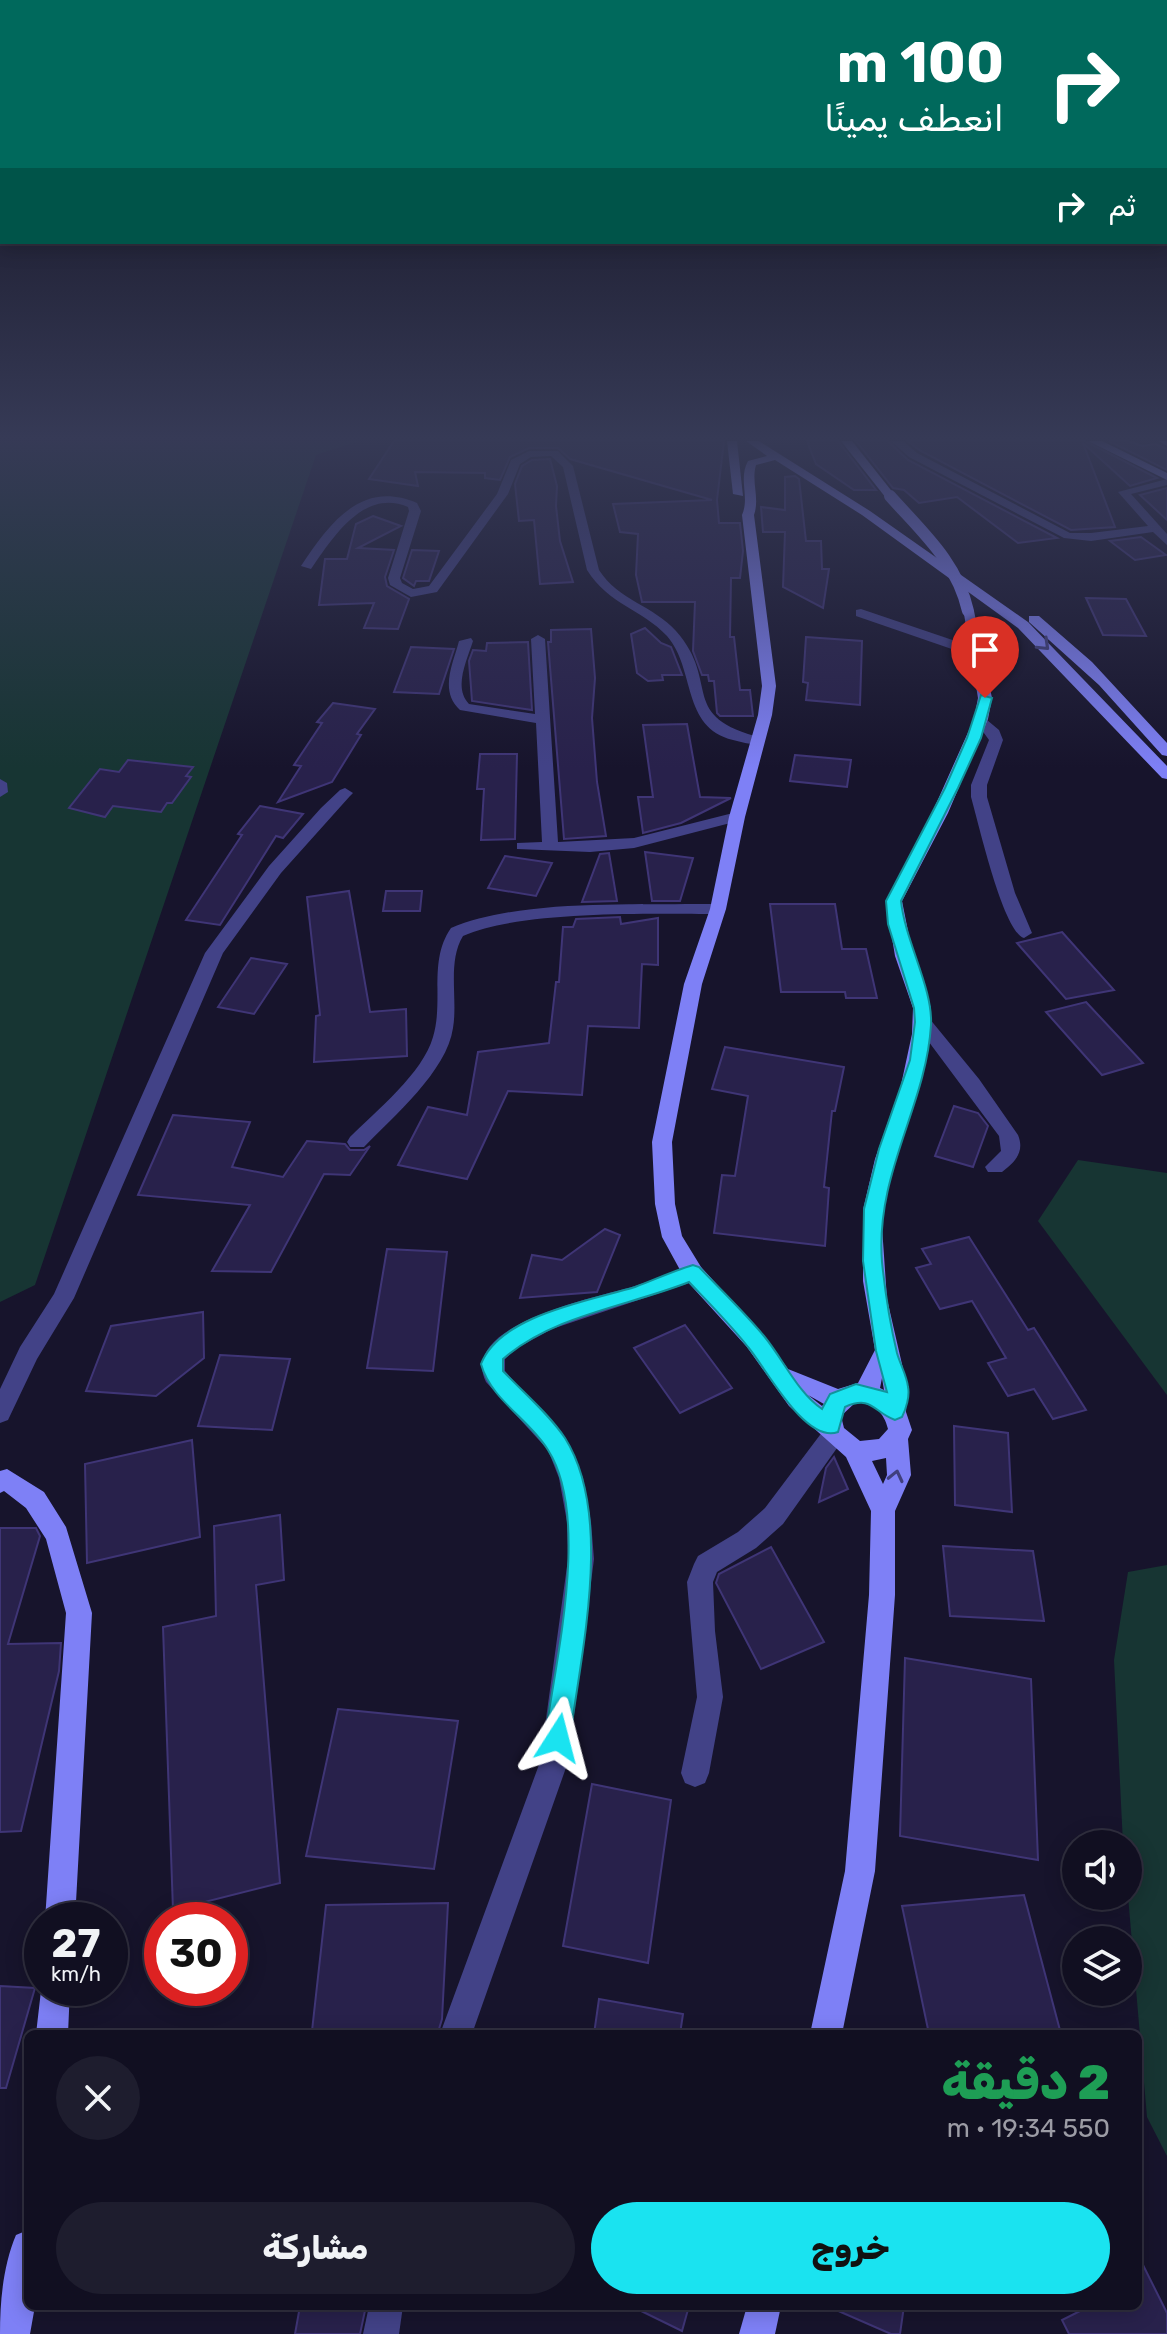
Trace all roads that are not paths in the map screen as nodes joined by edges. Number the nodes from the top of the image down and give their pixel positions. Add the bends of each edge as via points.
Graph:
1 (318, 550) edge
2 (403, 550) edge
3 (461, 550) edge
4 (588, 550) edge
5 (752, 550) edge
6 (918, 550) edge
7 (935, 550) edge
8 (939, 550) edge
9 (307, 566) dead end
10 (861, 613) dead end
11 (538, 639) dead end
12 (466, 641) dead end
13 (977, 653) junction
14 (981, 719) junction
15 (543, 720) junction
16 (758, 741) junction
17 (1167, 752) edge
18 (1167, 775) edge
19 (0, 783) edge
20 (0, 792) edge
21 (345, 793) dead end
22 (737, 817) junction
23 (523, 846) dead end
24 (550, 846) junction
25 (718, 909) junction
26 (1024, 933) dead end
27 (923, 1022) junction
28 (357, 1142) dead end
29 (995, 1167) dead end
30 (693, 1273) junction
31 (886, 1351) junction
32 (783, 1377) junction
33 (867, 1393) junction
34 (837, 1400) junction
35 (895, 1411) junction
36 (0, 1413) edge
37 (832, 1430) junction
38 (896, 1439) junction
39 (855, 1450) junction
40 (0, 1482) edge
41 (883, 1511) junction
42 (695, 1773) dead end
43 (61, 1902) edge
44 (54, 2006) edge
45 (52, 2030) edge
46 (457, 2030) edge
47 (827, 2030) edge
48 (24, 2269) edge
49 (385, 2310) edge
50 (763, 2310) edge
51 (12, 2334) edge
52 (381, 2334) edge
53 (757, 2334) edge

1 - 9 street
2 - 3 street via 394,578 411,593 433,589
4 - 16 street via 599,582 678,641 712,726
5 - 16 street via 769,686
6 -> 18 street via 1023,625
7 - 17 street via 1080,656
8 - 13 street, bridge via 965,591
10 - 13 street
11 - 15 street
12 - 15 street via 453,693 457,702
13 - 14 street via 985,698
14 - 26 street via 996,740 979,797
14 - 27 street via 894,901
15 - 24 street
16 - 22 street
19 - 20 street
21 - 36 street via 299,839 214,953 63,1298
22 - 24 street via 634,843
22 - 25 street
23 - 24 street
25 - 28 street via 496,920 458,931 448,957 448,1014 442,1041 428,1064
25 - 30 street via 693,984 662,1142 672,1237
27 - 29 street via 1007,1127 1013,1147
27 - 31 street via 919,1060 873,1209 872,1261
30 - 32 street
30 - 46 street via 552,1320 509,1342 491,1364 494,1375 557,1444 571,1478 581,1559 554,1762
31 - 33 street
31 - 35 street via 898,1389
32 - 34 street
32 - 37 street via 797,1399
33 - 34 street
33 - 35 street
34 - 37 street via 829,1416
35 - 38 street via 900,1430
37 - 39 street
37 - 42 street via 774,1516 707,1564 700,1582 710,1697
38 - 39 street via 880,1451
41 -> 38 street via 899,1475
39 - 41 street
40 - 43 street via 7,1480 35,1500 57,1535 79,1613
41 - 47 street via 882,1595 860,1871
44 - 45 street
48 - 51 street
49 - 52 street
50 - 53 street

